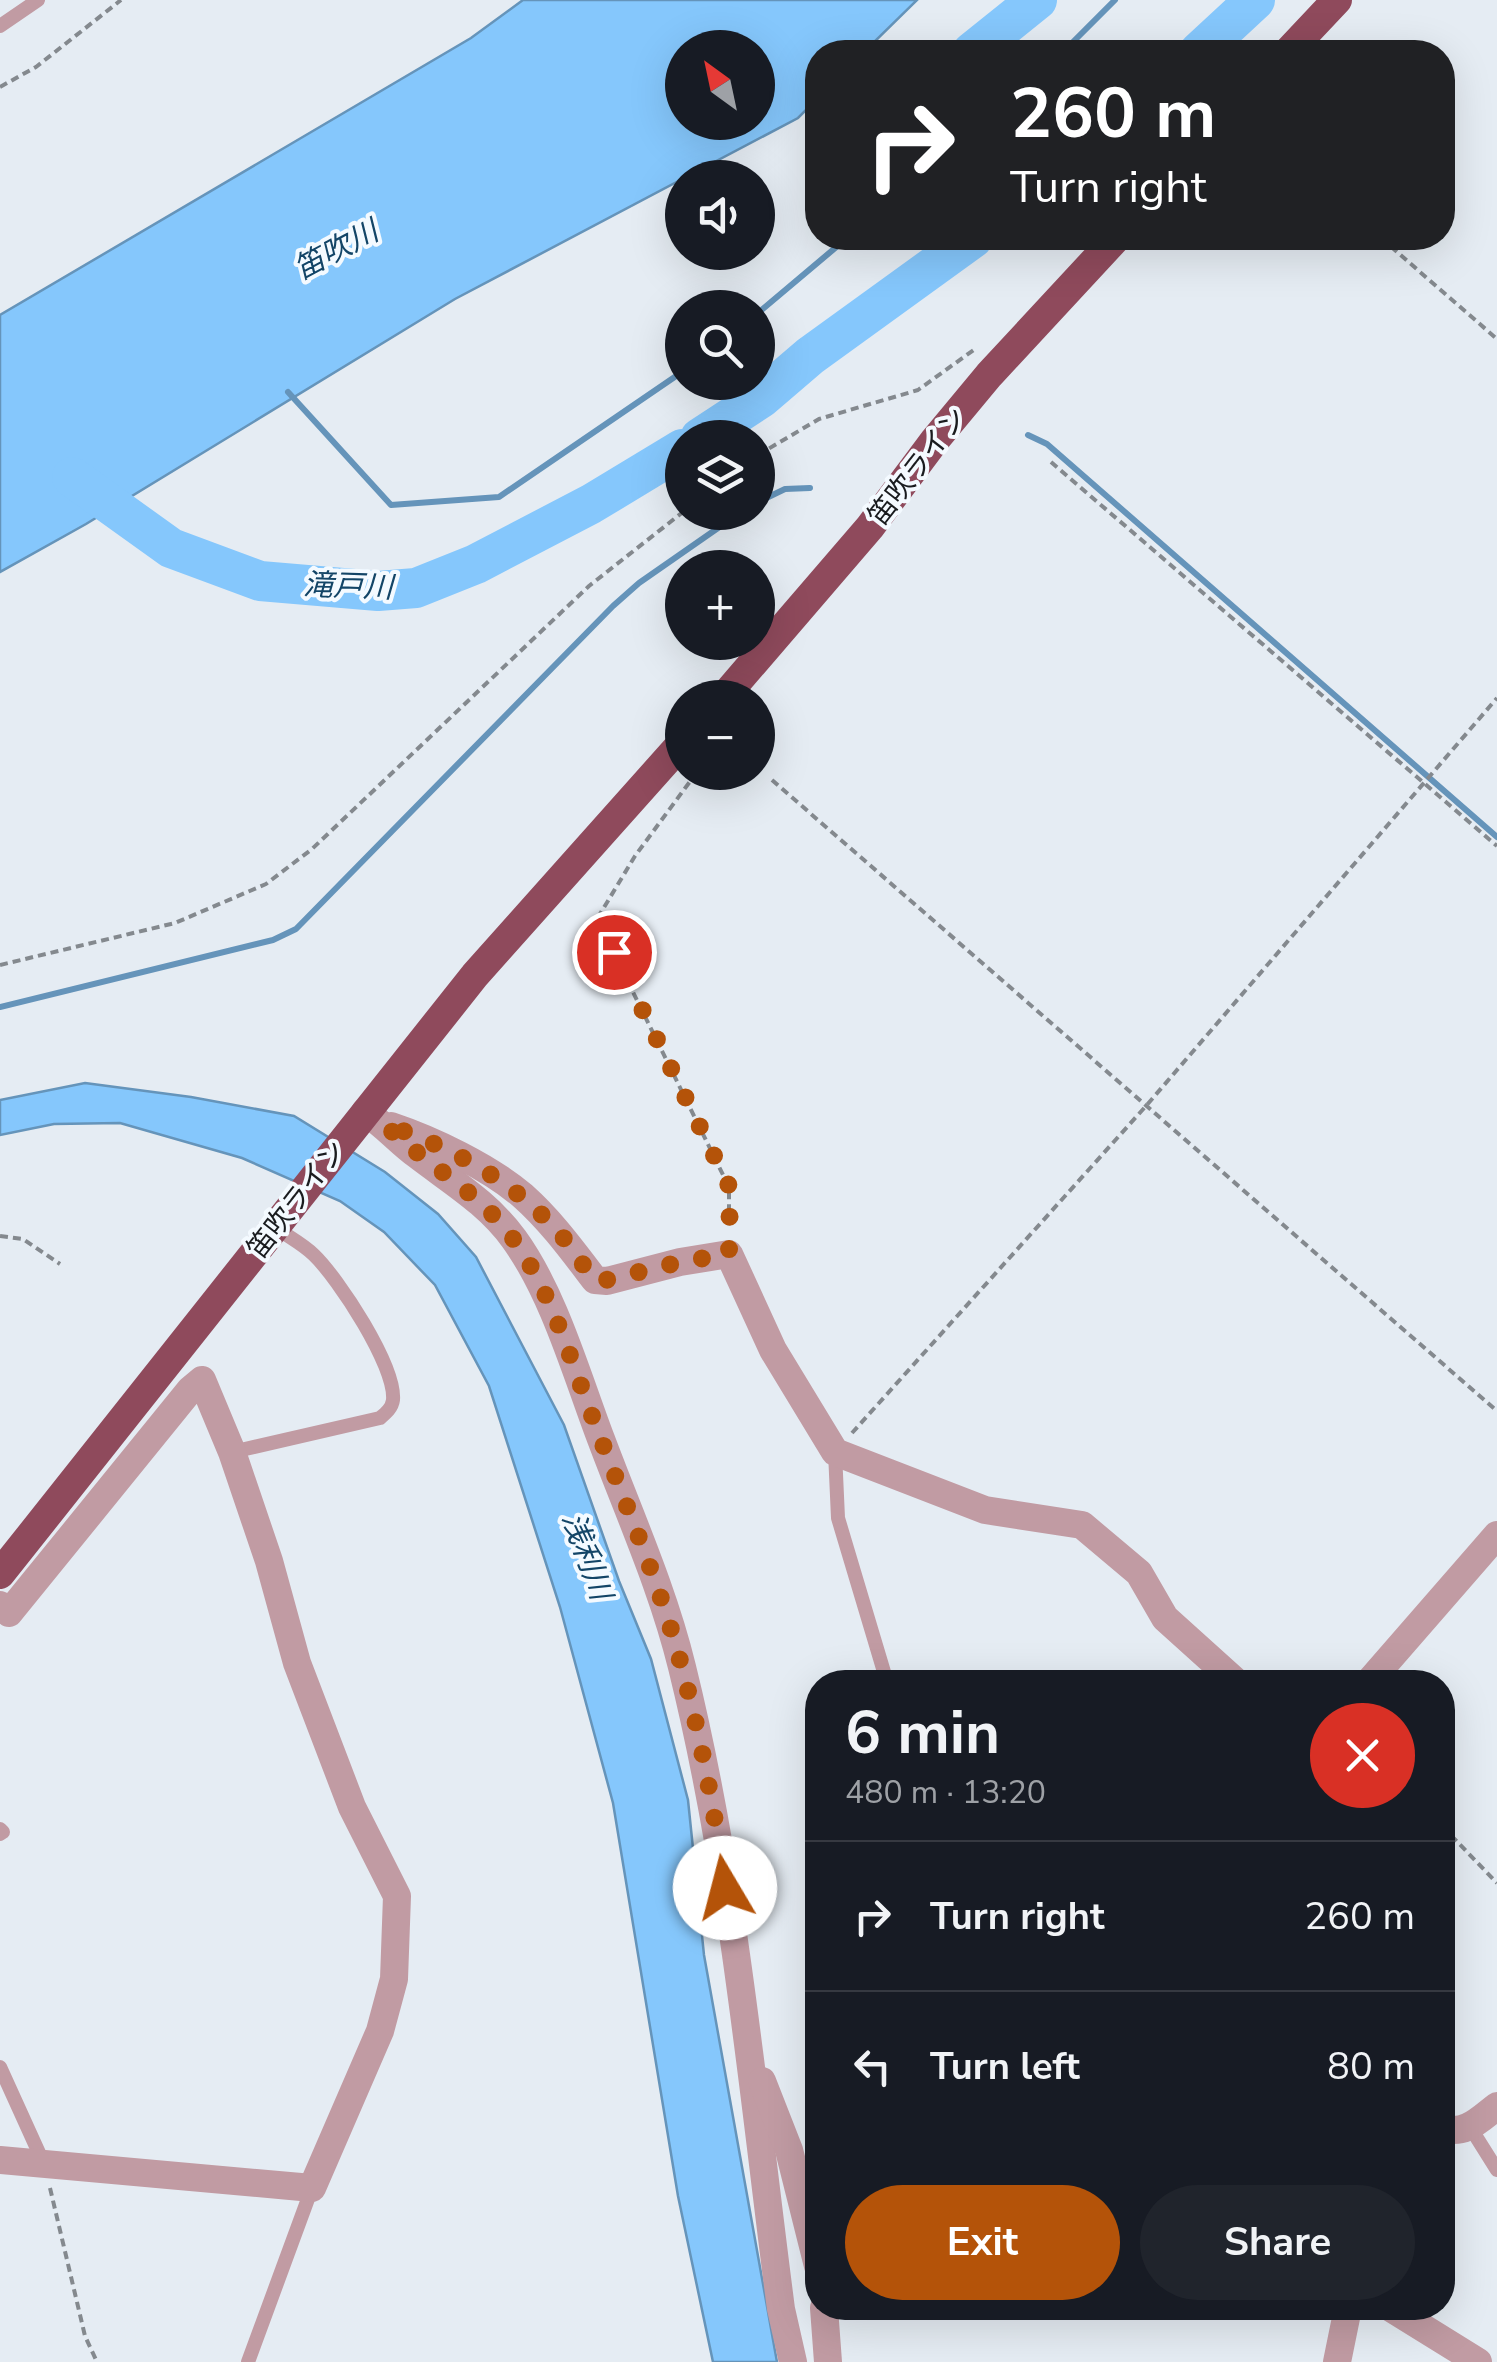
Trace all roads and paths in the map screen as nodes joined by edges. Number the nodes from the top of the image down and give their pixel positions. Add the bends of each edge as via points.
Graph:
1 (38, 0) edge
2 (121, 0) edge
3 (1337, 0) edge
4 (0, 26) edge
5 (1299, 40) edge
6 (0, 87) edge
7 (1105, 250) edge
8 (1395, 250) edge
9 (1497, 339) edge
10 (988, 340) dead end
11 (775, 446) edge
12 (1050, 462) dead end
13 (665, 527) edge
14 (739, 680) edge
15 (1497, 698) edge
16 (665, 762) edge
17 (775, 783) edge
18 (1424, 783) junction
19 (684, 790) edge
20 (1497, 846) edge
21 (0, 965) edge
22 (1146, 1106) junction
23 (367, 1121) junction
24 (282, 1218) junction
25 (0, 1236) edge
26 (729, 1254) junction
27 (60, 1264) dead end
28 (1497, 1411) edge
29 (232, 1452) junction
30 (836, 1452) junction
31 (1497, 1535) edge
32 (0, 1574) edge
33 (0, 1605) edge
34 (883, 1670) edge
35 (1223, 1670) edge
36 (1379, 1670) edge
37 (1455, 1839) edge
38 (1497, 1883) edge
39 (746, 2039) junction
40 (0, 2067) edge
41 (1497, 2106) edge
42 (1456, 2128) edge
43 (0, 2160) edge
44 (44, 2164) junction
45 (1497, 2170) edge
46 (312, 2188) junction
47 (805, 2214) edge
48 (825, 2320) edge
49 (1346, 2320) edge
50 (1410, 2320) edge
51 (97, 2362) edge
52 (248, 2362) edge
53 (794, 2362) edge
54 (828, 2362) edge
55 (1337, 2362) edge
56 (1478, 2362) edge

1 - 4 lane
2 - 6 path
3 - 5 highway
7 - 14 highway, 笛吹ライン via 989,375
8 - 9 path
10 - 11 path via 918,390 819,419
12 - 18 path
13 - 21 path via 588,586 312,850 266,884 175,923
15 - 18 path
16 - 23 highway, 笛吹ライン via 475,975
17 - 22 path
18 - 20 path
18 - 22 path
19 - 26 path via 597,919 730,1188
22 - 28 path
22 - 30 path
23 - 24 highway, 笛吹ライン
23 - 26 street via 434,1141 520,1193 594,1280
23 - 39 street via 476,1196 513,1238 572,1362 681,1664 714,1812
24 - 29 lane via 359,1315 390,1378 393,1401 380,1418
24 - 32 highway, 笛吹ライン
25 - 27 path via 23,1239
26 - 30 street via 773,1350
29 - 33 street via 202,1380 9,1613
29 - 46 street via 297,1662 352,1807 397,1896 394,1980 380,2031
30 - 34 lane via 838,1518
30 - 35 street via 985,1510 1082,1525 1140,1573 1165,1618
31 - 36 street
37 - 38 path
39 - 47 street via 789,2150
39 - 53 street via 781,2309
40 - 44 lane
41 - 42 street
42 - 45 lane
43 - 44 street
44 - 46 street
44 - 51 path
46 - 52 lane
48 - 54 street
49 - 55 street
50 - 56 street

